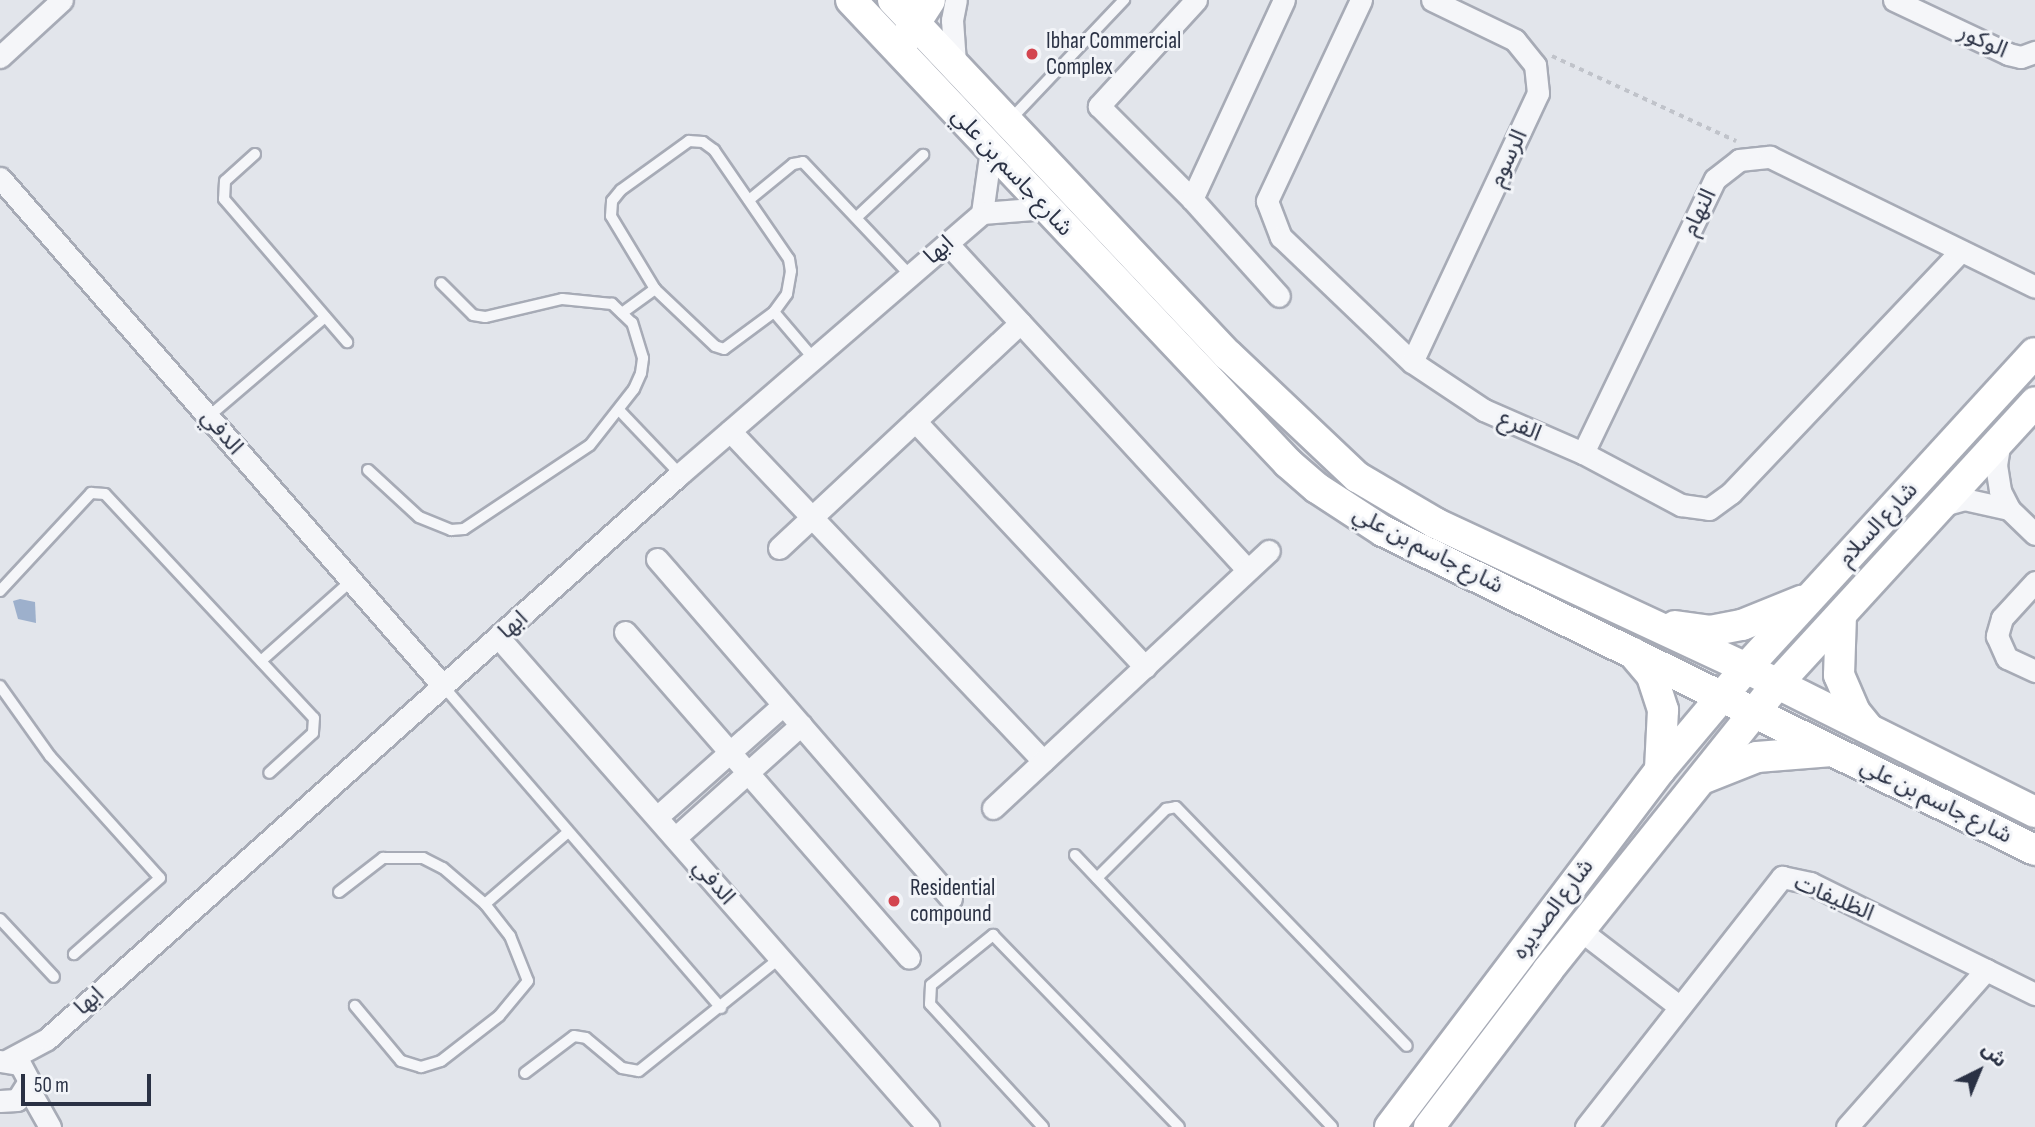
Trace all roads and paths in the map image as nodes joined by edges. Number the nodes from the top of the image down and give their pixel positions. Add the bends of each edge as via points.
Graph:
1 (62, 0) edge
2 (850, 0) edge
3 (956, 0) edge
4 (1124, 0) edge
5 (1196, 0) edge
6 (1284, 0) edge
7 (1361, 0) edge
8 (1432, 0) edge
9 (1894, 0) edge
10 (1919, 5) edge
11 (912, 7) edge
12 (1516, 40) junction
13 (2035, 52) edge
14 (0, 57) edge
15 (903, 57) junction
16 (955, 63) junction
17 (1009, 121) junction
18 (990, 149) junction
19 (255, 154) dead end
20 (922, 155) dead end
21 (1770, 157) junction
22 (0, 178) edge
23 (1192, 199) junction
24 (749, 200) junction
25 (1046, 208) junction
26 (982, 213) junction
27 (857, 217) junction
28 (947, 243) junction
29 (1960, 253) junction
30 (910, 275) junction
31 (441, 283) dead end
32 (2035, 287) edge
33 (655, 289) junction
34 (1279, 296) dead end
35 (774, 312) junction
36 (622, 313) junction
37 (325, 317) junction
38 (1020, 323) junction
39 (348, 342) dead end
40 (2035, 353) edge
41 (814, 359) junction
42 (1412, 362) junction
43 (2035, 402) edge
44 (619, 410) junction
45 (208, 417) junction
46 (915, 421) junction
47 (730, 431) junction
48 (2000, 440) junction
49 (1583, 453) junction
50 (368, 470) dead end
51 (680, 474) junction
52 (1940, 506) junction
53 (2010, 509) junction
54 (812, 517) junction
55 (2035, 534) edge
56 (779, 548) dead end
57 (1269, 551) dead end
58 (657, 559) dead end
59 (1248, 570) junction
60 (351, 581) junction
61 (2035, 582) edge
62 (0, 592) edge
63 (1814, 594) junction
64 (1841, 615) junction
65 (1648, 623) junction
66 (625, 632) dead end
67 (499, 638) junction
68 (1630, 650) junction
69 (261, 661) junction
70 (1144, 667) junction
71 (1746, 668) junction
72 (2035, 671) edge
73 (1777, 684) junction
74 (0, 686) edge
75 (444, 687) junction
76 (1723, 696) junction
77 (783, 705) junction
78 (1755, 712) junction
79 (801, 725) junction
80 (1870, 730) junction
81 (1836, 751) junction
82 (730, 752) junction
83 (1043, 761) junction
84 (1660, 770) junction
85 (269, 773) dead end
86 (747, 773) junction
87 (1702, 778) junction
88 (993, 808) dead end
89 (2035, 812) edge
90 (658, 816) junction
91 (568, 832) junction
92 (676, 837) junction
93 (2035, 850) edge
94 (1075, 855) dead end
95 (1097, 878) junction
96 (339, 892) dead end
97 (951, 899) dead end
98 (485, 904) junction
99 (0, 919) edge
100 (1580, 930) junction
101 (74, 954) dead end
102 (909, 957) dead end
103 (780, 958) junction
104 (1986, 970) junction
105 (54, 977) dead end
106 (2035, 994) edge
107 (355, 1006) dead end
108 (1680, 1007) junction
109 (721, 1008) junction
110 (47, 1039) junction
111 (1407, 1046) dead end
112 (2, 1061) edge
113 (525, 1073) dead end
114 (27, 1081) junction
115 (6, 1102) edge
116 (1855, 1124) edge
117 (48, 1125) edge
118 (928, 1127) edge
119 (1043, 1127) edge
120 (1179, 1127) edge
121 (1332, 1127) edge
122 (1390, 1127) edge
123 (1429, 1127) edge
124 (1586, 1127) edge

1 - 14 street
2 - 15 street, شارع جاسم بن علي
3 - 16 street via 952,20
4 - 17 lane
5 - 23 street via 1099,106
6 - 23 street
7 - 42 street, الفرع via 1267,201 1281,237
8 - 12 street
9 - 10 street, الوكور
10 - 13 street, الوكور via 2008,54 2021,57
11 - 15 street
11 - 16 street, شارع جاسم بن علي
12 - 21 path
12 - 42 street, الرسوم via 1535,65 1538,93
15 - 18 street, شارع جاسم بن علي
16 - 17 street, شارع جاسم بن علي
17 - 65 street, شارع جاسم بن علي via 1228,355 1328,454 1384,495 1435,523
18 - 25 street, شارع جاسم بن علي
18 - 26 street
19 - 37 lane via 225,181 224,199
20 - 27 lane
21 - 29 street
21 - 49 street, النهام via 1739,160 1715,179
22 - 45 street, الدفي
23 - 34 street
24 - 27 lane via 793,164 803,162
24 - 33 lane via 714,150 703,142 689,141 621,190 612,201 611,216
24 - 35 lane via 789,259 787,294
25 - 26 street
25 - 68 street, شارع جاسم بن علي via 1317,488 1383,531
26 - 28 street, ابها
27 - 30 lane
28 - 30 street, ابها
28 - 38 street
29 - 32 street
29 - 49 street, الفرع via 1731,493 1709,509 1681,505
30 - 41 street, ابها
31 - 36 lane via 473,315 485,317 562,299 612,304
33 - 35 lane via 719,348 728,347
33 - 36 lane
35 - 41 lane
36 - 44 lane via 632,323 643,358 634,389
37 - 39 lane
37 - 45 lane
38 - 46 street
38 - 59 street
40 - 63 street, شارع السلام
41 - 47 street, ابها
42 - 49 street, الفرع via 1484,411
43 - 48 street, شارع السلام
44 - 50 lane via 590,445 464,529 451,530 419,517
44 - 51 lane
45 - 60 street, الدفي
46 - 54 street
46 - 70 street
47 - 51 street, ابها
47 - 54 street
48 - 52 street, شارع السلام
48 - 53 street via 1996,466 2000,491
51 - 67 street, ابها
52 - 53 street via 1964,499
52 - 64 street, شارع السلام
53 - 55 street
54 - 56 street
54 - 83 street
57 - 59 street
58 - 77 street
59 - 70 street
60 - 69 lane
60 - 75 street, الدفي
61 - 72 street via 2002,618 1997,636 2007,658
62 - 69 lane via 91,493 101,491
63 - 65 street via 1742,625 1710,631
63 - 71 street, شارع السلام
64 - 73 street, شارع السلام
64 - 80 street via 1839,675 1855,712
65 - 71 street, شارع جاسم بن علي
66 - 82 street
67 - 75 street, ابها
67 - 90 street, الدفي
68 - 76 street, شارع جاسم بن علي
68 - 84 street via 1652,676 1663,710
69 - 85 lane via 317,723 313,733
70 - 83 street
71 - 73 street, شارع جاسم بن علي
71 - 76 street, شارع السلام
73 - 78 street, شارع السلام
73 - 80 street, شارع جاسم بن علي
74 - 101 lane via 51,755 160,878
75 - 91 lane
75 - 110 street, ابها
76 - 78 street, شارع جاسم بن علي
76 - 84 street, شارع الصديره
77 - 79 street
77 - 82 street
78 - 81 street, شارع جاسم بن علي
78 - 87 street, شارع الصديره
79 - 86 street
79 - 97 street
80 - 89 street, شارع جاسم بن علي
81 - 87 street via 1758,757
81 - 93 street, شارع جاسم بن علي
82 - 86 street
82 - 90 street
83 - 88 street
84 - 122 street, شارع الصديره
86 - 92 street
86 - 102 street
87 - 100 street, شارع الصديره
90 - 92 street, الدفي
91 - 98 lane
91 - 109 lane
92 - 103 street, الدفي
94 - 95 lane
95 - 111 lane via 1166,809 1176,807
95 - 121 lane
96 - 98 lane via 383,858 410,855 443,868
98 - 107 lane via 510,936 528,981 499,1016 441,1061 421,1067 401,1061
99 - 105 lane
100 - 108 street
100 - 123 street, شارع الصديره
103 - 109 lane
103 - 118 street, الدفي
104 - 106 street, الظليفات
104 - 108 street, الظليفات via 1811,883 1782,877
104 - 116 street
108 - 124 street, الظليفات
109 - 113 lane via 639,1071 622,1068 586,1038 574,1036
110 - 112 street, ابها
110 - 114 street, ابها
112 - 114 street
114 - 115 street, ابها
114 - 117 street
115 - 117 street
119 - 120 lane via 930,1004 930,985 993,935

